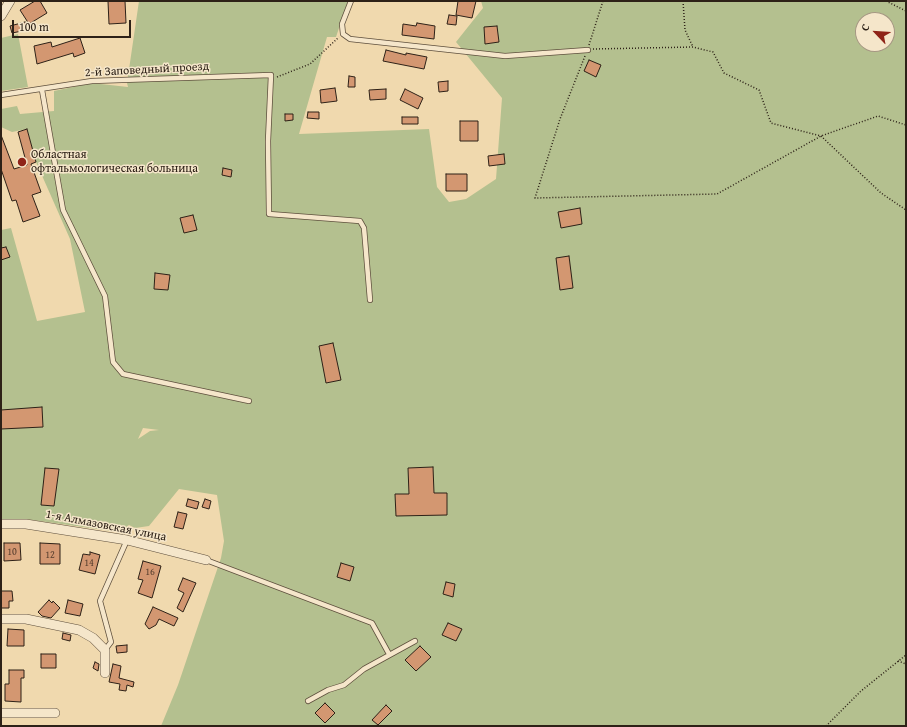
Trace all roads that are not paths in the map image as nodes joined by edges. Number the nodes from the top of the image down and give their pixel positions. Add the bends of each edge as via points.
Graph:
1 (10, 1) edge
2 (351, 1) edge
3 (1, 16) edge
4 (588, 50) road end
5 (42, 90) junction
6 (1, 95) edge
7 (370, 300) dead end
8 (249, 400) dead end
9 (1, 524) edge
10 (127, 540) junction
11 (206, 560) joint
12 (1, 619) edge
13 (414, 641) dead end
14 (105, 650) junction
15 (390, 654) junction
16 (105, 673) dead end
17 (308, 701) dead end
18 (55, 713) dead end
19 (1, 714) edge

1 - 3 street
2 - 4 lane via 342,24 343,34 350,39 505,56
5 - 6 lane, 2-й Заповедный проезд
5 - 7 lane, 2-й Заповедный проезд via 92,81 271,75 268,141 269,214 360,221 364,228
5 - 8 lane via 63,210 105,296 113,362 123,374
9 - 10 street, 1-я Алмазовская улица via 26,524
10 - 11 street, 1-я Алмазовская улица
10 - 14 lane via 100,601 112,642
11 - 15 lane via 372,623
12 - 14 street via 26,619 79,630
13 - 15 lane
14 - 16 street
15 - 17 lane via 364,669 344,685
18 - 19 street

